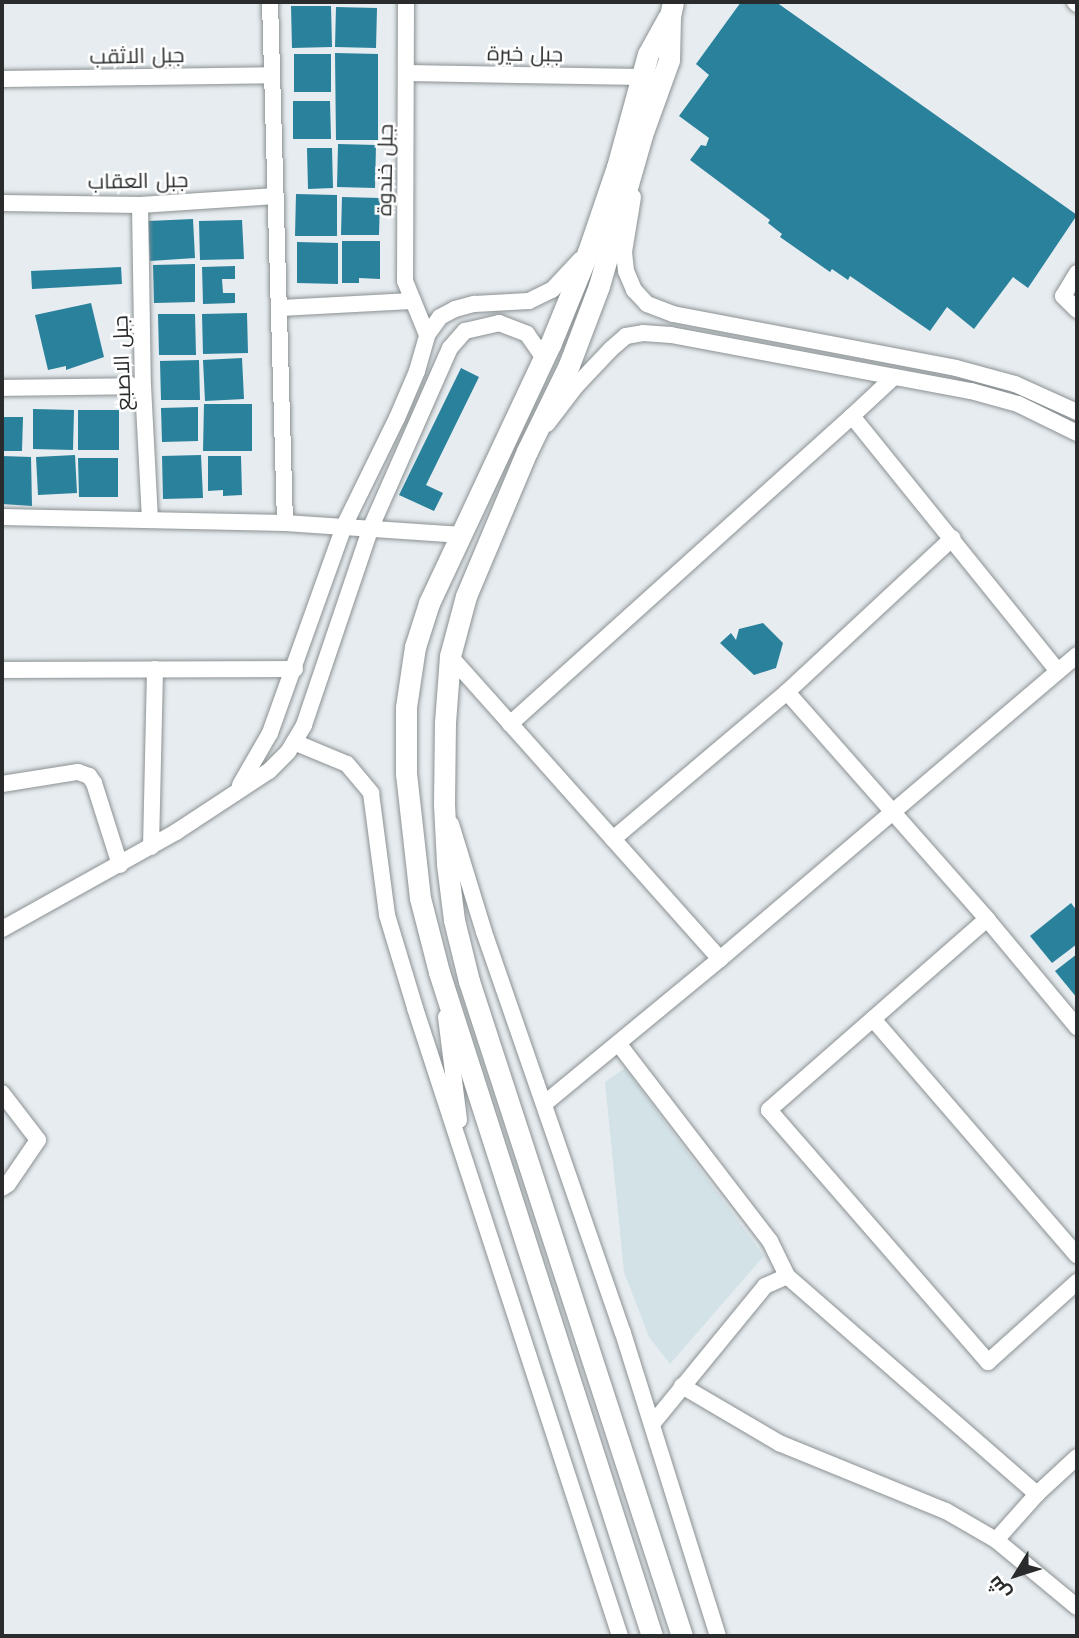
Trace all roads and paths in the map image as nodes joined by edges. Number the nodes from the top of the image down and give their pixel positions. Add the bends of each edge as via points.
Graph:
1 (270, 2) edge
2 (406, 2) edge
3 (671, 9) edge
4 (407, 74) junction
5 (272, 75) junction
6 (642, 77) junction
7 (2, 79) edge
8 (642, 135) junction
9 (276, 196) junction
10 (2, 203) edge
11 (140, 205) junction
12 (588, 251) junction
13 (1077, 273) edge
14 (413, 301) junction
15 (279, 308) junction
16 (1077, 310) edge
17 (427, 335) junction
18 (544, 358) junction
19 (894, 377) junction
20 (143, 386) junction
21 (2, 388) edge
22 (1076, 409) edge
23 (852, 416) junction
24 (1077, 433) edge
25 (527, 451) junction
26 (2, 517) edge
27 (150, 520) junction
28 (285, 523) junction
29 (344, 526) junction
30 (371, 527) junction
31 (459, 535) junction
32 (953, 538) junction
33 (1077, 654) edge
34 (450, 656) junction
35 (155, 669) junction
36 (295, 669) junction
37 (2, 670) edge
38 (1058, 671) junction
39 (787, 692) junction
40 (510, 724) junction
41 (294, 742) junction
42 (2, 784) edge
43 (239, 787) junction
44 (444, 804) junction
45 (893, 812) junction
46 (613, 839) junction
47 (151, 847) junction
48 (120, 865) junction
49 (987, 919) junction
50 (2, 929) edge
51 (720, 960) junction
52 (442, 983) junction
53 (873, 1019) junction
54 (1077, 1027) edge
55 (618, 1043) junction
56 (2, 1093) edge
57 (544, 1104) junction
58 (463, 1155) junction
59 (2, 1188) edge
60 (1077, 1255) edge
61 (787, 1276) junction
62 (1077, 1282) edge
63 (682, 1386) junction
64 (653, 1423) junction
65 (1077, 1457) edge
66 (1037, 1494) junction
67 (996, 1539) junction
68 (1077, 1607) edge
69 (620, 1636) edge
70 (652, 1636) edge
71 (682, 1636) edge
72 (718, 1636) edge

1 - 5 street
2 - 4 street, جبل خندوة
3 - 6 main road via 648,54
3 - 8 main road via 669,60
4 - 6 street, جبل خيرة
4 - 14 street, جبل خندوة via 405,281
5 - 7 street, جبل الاثقب
5 - 9 street
6 - 12 main road
8 - 22 street via 624,251 634,290 647,304 673,314 956,368 1016,384
8 - 25 main road via 599,286 569,365
9 - 11 street, جبل العقاب
9 - 15 street
10 - 11 street, جبل العقاب
11 - 20 street, جبل الاصبع
12 - 17 street via 552,290 529,301 455,309 440,317
12 - 18 main road
13 - 16 street via 1063,296
14 - 15 street
14 - 17 street, جبل خندوة
15 - 28 street
17 - 29 street via 397,418
18 - 30 street via 527,334 515,327 499,323 465,331 450,348
18 - 31 main road
19 - 23 street
19 - 24 street via 1018,404
19 - 25 street via 671,335 626,336 576,386
20 - 21 street
20 - 27 street, جبل الاصبع
23 - 32 street
23 - 40 street
25 - 34 main road via 466,596
26 - 27 street
27 - 28 street
28 - 29 street
29 - 30 street
29 - 36 street
30 - 31 street
30 - 41 street
31 - 52 main road via 415,647 406,707 405,774 411,838 420,898
32 - 38 street
32 - 39 street
33 - 38 street
34 - 40 street
34 - 44 main road
35 - 36 street
35 - 37 street
35 - 47 street
36 - 43 street via 270,733
38 - 45 street
39 - 45 street
39 - 46 street
40 - 46 street
41 - 43 street via 269,771
41 - 58 street via 347,764 371,793 387,915
42 - 48 street via 78,772 89,776
43 - 47 street
44 - 57 street
44 - 71 main road via 451,898 469,981
45 - 49 street
45 - 51 street
46 - 51 street
47 - 48 street
48 - 50 street
49 - 53 street
49 - 54 street
51 - 55 street
52 - 58 street
52 - 70 main road
53 - 60 street
53 - 62 street via 769,1110 988,1362
55 - 57 street
55 - 61 street via 770,1241
56 - 59 street via 38,1140
57 - 64 street
58 - 69 street
61 - 63 street via 765,1286
61 - 66 street
63 - 64 street
63 - 67 street via 779,1443 946,1511
64 - 72 street
65 - 66 street
66 - 67 street
67 - 68 street

